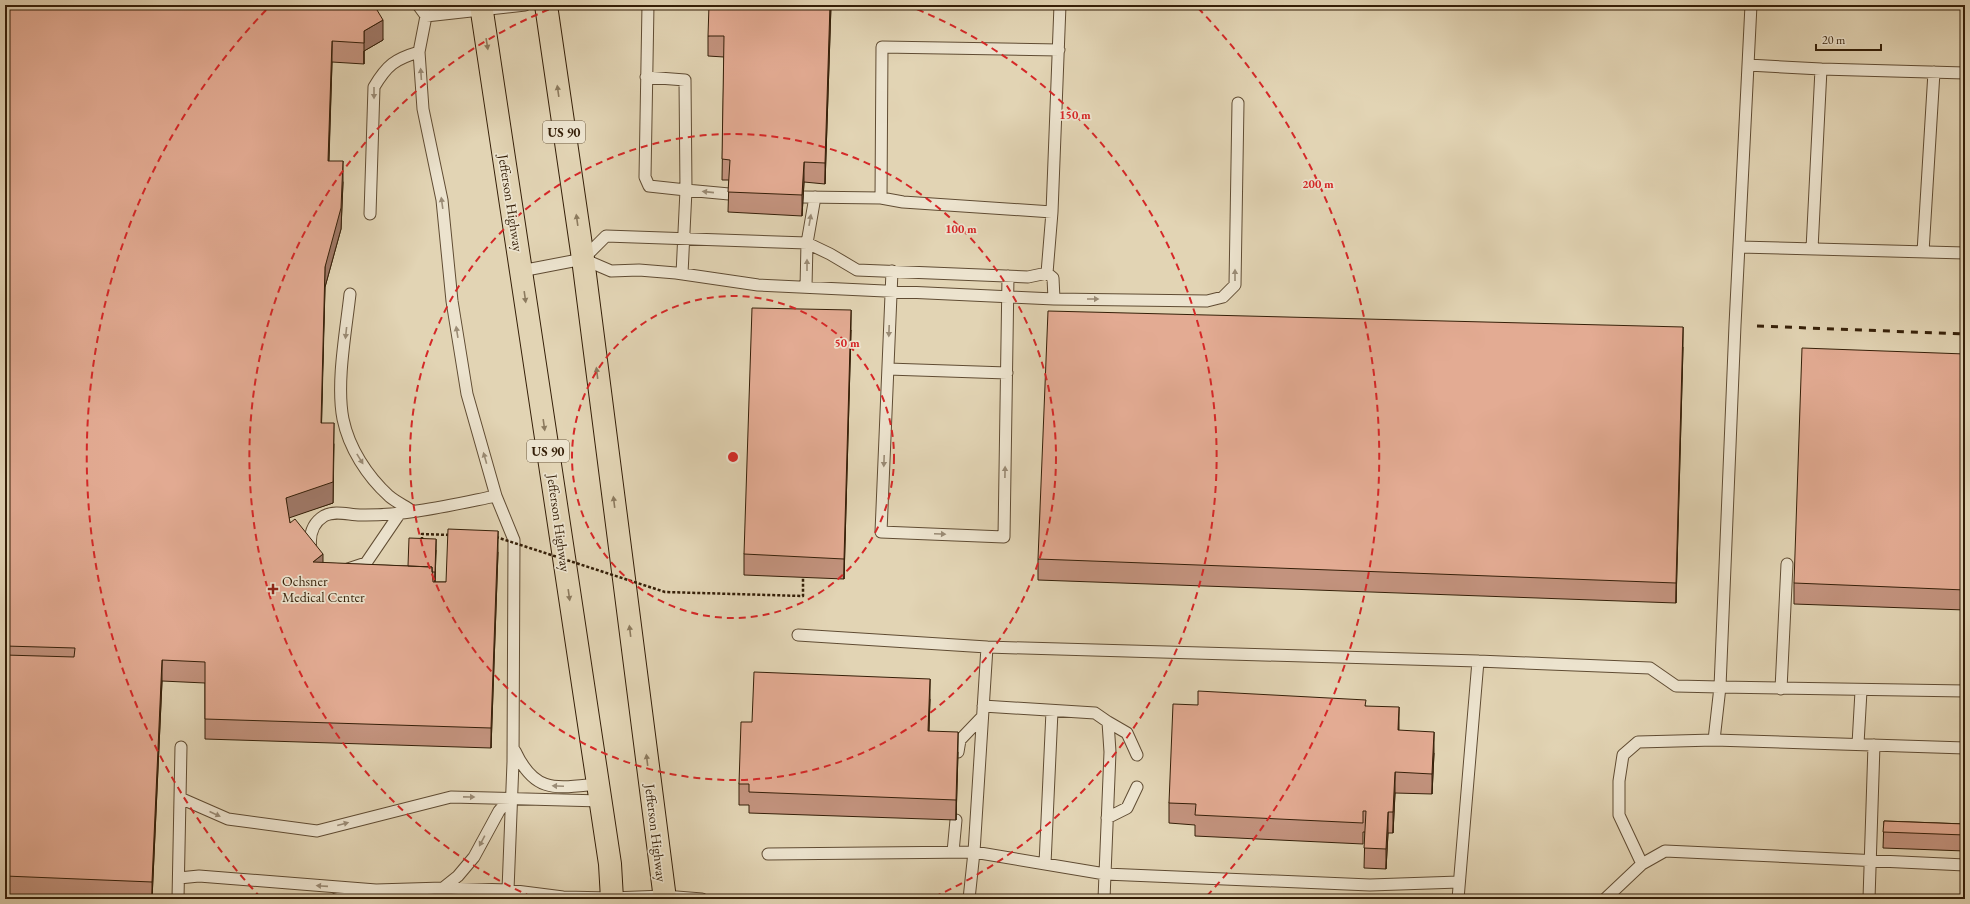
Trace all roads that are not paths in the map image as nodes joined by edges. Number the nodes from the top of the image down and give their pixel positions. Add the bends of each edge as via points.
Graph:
1 (418, 5) edge
2 (525, 5) edge
3 (546, 5) edge
4 (648, 5) edge
5 (1060, 5) edge
6 (1751, 5) edge
7 (482, 8) edge
8 (426, 16) junction
9 (1059, 50) junction
10 (419, 52) junction
11 (1748, 65) junction
12 (1821, 70) junction
13 (1934, 72) junction
14 (1965, 73) edge
15 (646, 77) junction
16 (1238, 103) dead end
17 (686, 190) junction
18 (730, 194) edge
19 (803, 197) edge
20 (815, 197) junction
21 (881, 198) junction
22 (1052, 212) junction
23 (370, 214) dead end
24 (683, 237) junction
25 (807, 243) junction
26 (1739, 248) junction
27 (1812, 249) junction
28 (1923, 252) junction
29 (1965, 253) edge
30 (583, 259) junction
31 (521, 271) junction
32 (892, 271) junction
33 (682, 274) junction
34 (1047, 274) junction
35 (1008, 276) junction
36 (806, 287) junction
37 (891, 292) junction
38 (350, 294) dead end
39 (1008, 297) junction
40 (1054, 299) junction
41 (888, 369) junction
42 (1007, 373) junction
43 (496, 496) junction
44 (412, 511) junction
45 (400, 513) junction
46 (316, 560) edge
47 (1787, 564) dead end
48 (339, 570) edge
49 (798, 635) dead end
50 (987, 648) junction
51 (1478, 661) junction
52 (1720, 687) junction
53 (1781, 689) junction
54 (1861, 691) junction
55 (1965, 691) edge
56 (983, 711) junction
57 (1052, 711) junction
58 (1108, 722) junction
59 (1714, 740) junction
60 (1858, 744) junction
61 (1874, 745) junction
62 (513, 746) junction
63 (181, 747) dead end
64 (1965, 748) edge
65 (958, 752) edge
66 (1137, 755) dead end
67 (1137, 787) dead end
68 (599, 793) junction
69 (511, 797) junction
70 (180, 798) junction
71 (1107, 818) junction
72 (956, 820) edge
73 (953, 852) junction
74 (974, 852) junction
75 (768, 854) dead end
76 (1870, 861) junction
77 (1045, 864) junction
78 (1642, 864) junction
79 (1965, 865) edge
80 (1105, 874) junction
81 (179, 878) junction
82 (1459, 882) junction
83 (443, 888) junction
84 (376, 890) junction
85 (508, 890) junction
86 (664, 897) edge
87 (178, 899) edge
88 (336, 899) edge
89 (612, 899) edge
90 (702, 899) edge
91 (969, 899) edge
92 (1104, 899) edge
93 (1458, 899) edge
94 (1605, 899) edge
95 (1870, 899) edge

1 - 8 lane
2 - 7 lane
30 -> 3 main road, Jefferson Highway / US 90
4 - 15 lane
5 - 9 lane
6 - 11 lane
7 - 8 lane
7 -> 31 main road, Jefferson Highway / US 90
8 - 10 lane
9 - 21 lane via 882,47
9 - 22 lane
10 -> 23 lane via 400,57 382,72 374,87
43 -> 10 lane via 467,394 452,301 442,200 423,109
11 - 12 lane
11 - 26 lane
12 - 13 lane
12 - 27 lane
13 - 14 lane
13 - 28 lane
15 - 17 lane via 645,178 649,186
15 - 17 lane via 684,80
40 -> 16 lane via 1207,301 1223,297 1235,285
18 -> 17 lane
17 - 24 lane
19 - 20 lane
20 - 21 lane
25 -> 20 lane
21 - 22 lane via 903,202
22 - 34 lane
24 - 25 lane
24 - 30 lane via 606,236
24 - 33 lane
25 - 32 lane via 857,270
36 -> 25 lane
26 - 27 lane
26 - 52 lane
27 - 28 lane
28 - 29 lane
30 - 31 lane
30 - 33 lane via 610,272 639,270
86 -> 30 main road, Jefferson Highway / US 90
31 -> 68 main road, Jefferson Highway / US 90
32 - 35 lane
32 - 37 lane
33 - 36 lane via 758,285
34 - 35 lane via 1028,277
34 - 40 lane via 1053,278
35 - 39 lane
36 - 37 lane
37 - 39 lane
37 -> 41 lane
38 -> 44 lane via 341,384 343,418 353,448 370,476 390,496
39 - 40 lane
39 - 42 lane
41 - 42 lane
41 -> 42 lane via 881,532 1004,537
43 - 44 lane
43 - 62 lane via 514,540
44 - 45 lane
45 - 46 lane via 341,513 325,516 309,536 312,554
45 - 48 lane via 366,563
47 - 53 lane
49 - 50 lane
50 - 51 lane
50 - 56 lane
51 - 52 lane via 1650,668 1676,686
51 - 82 lane
52 - 53 lane
52 - 59 lane
53 - 54 lane
54 - 55 lane
54 - 60 lane
56 - 57 lane
56 - 65 lane via 960,740
56 - 74 lane
57 - 58 lane via 1095,714
57 - 77 lane
58 - 66 lane via 1127,732
58 - 71 lane via 1110,752
59 - 60 lane
59 - 78 lane via 1638,742 1623,755 1619,781 1619,815
60 - 61 lane
61 - 64 lane
61 - 76 lane
68 -> 62 lane via 546,785 525,771
62 - 69 lane
63 - 70 lane
67 - 71 lane via 1127,808
68 - 69 lane
68 - 89 main road, Jefferson Highway / US 90 via 610,864
70 -> 69 lane via 228,819 317,831 451,797
69 -> 83 lane via 498,811 474,857 458,876
69 - 85 lane
70 - 81 lane
71 - 80 lane
72 - 73 lane
73 - 74 lane
73 - 75 lane
74 - 77 lane
74 - 91 lane
76 - 78 lane via 1665,851
76 - 79 lane
76 - 95 lane
77 - 80 lane
78 - 94 lane
80 - 82 lane via 1370,885
80 - 92 lane
84 -> 81 lane via 199,876
81 - 87 lane
82 - 93 lane
83 - 84 lane
83 - 85 lane
84 - 88 lane
85 - 89 lane via 563,897
86 - 89 lane
86 - 90 lane

